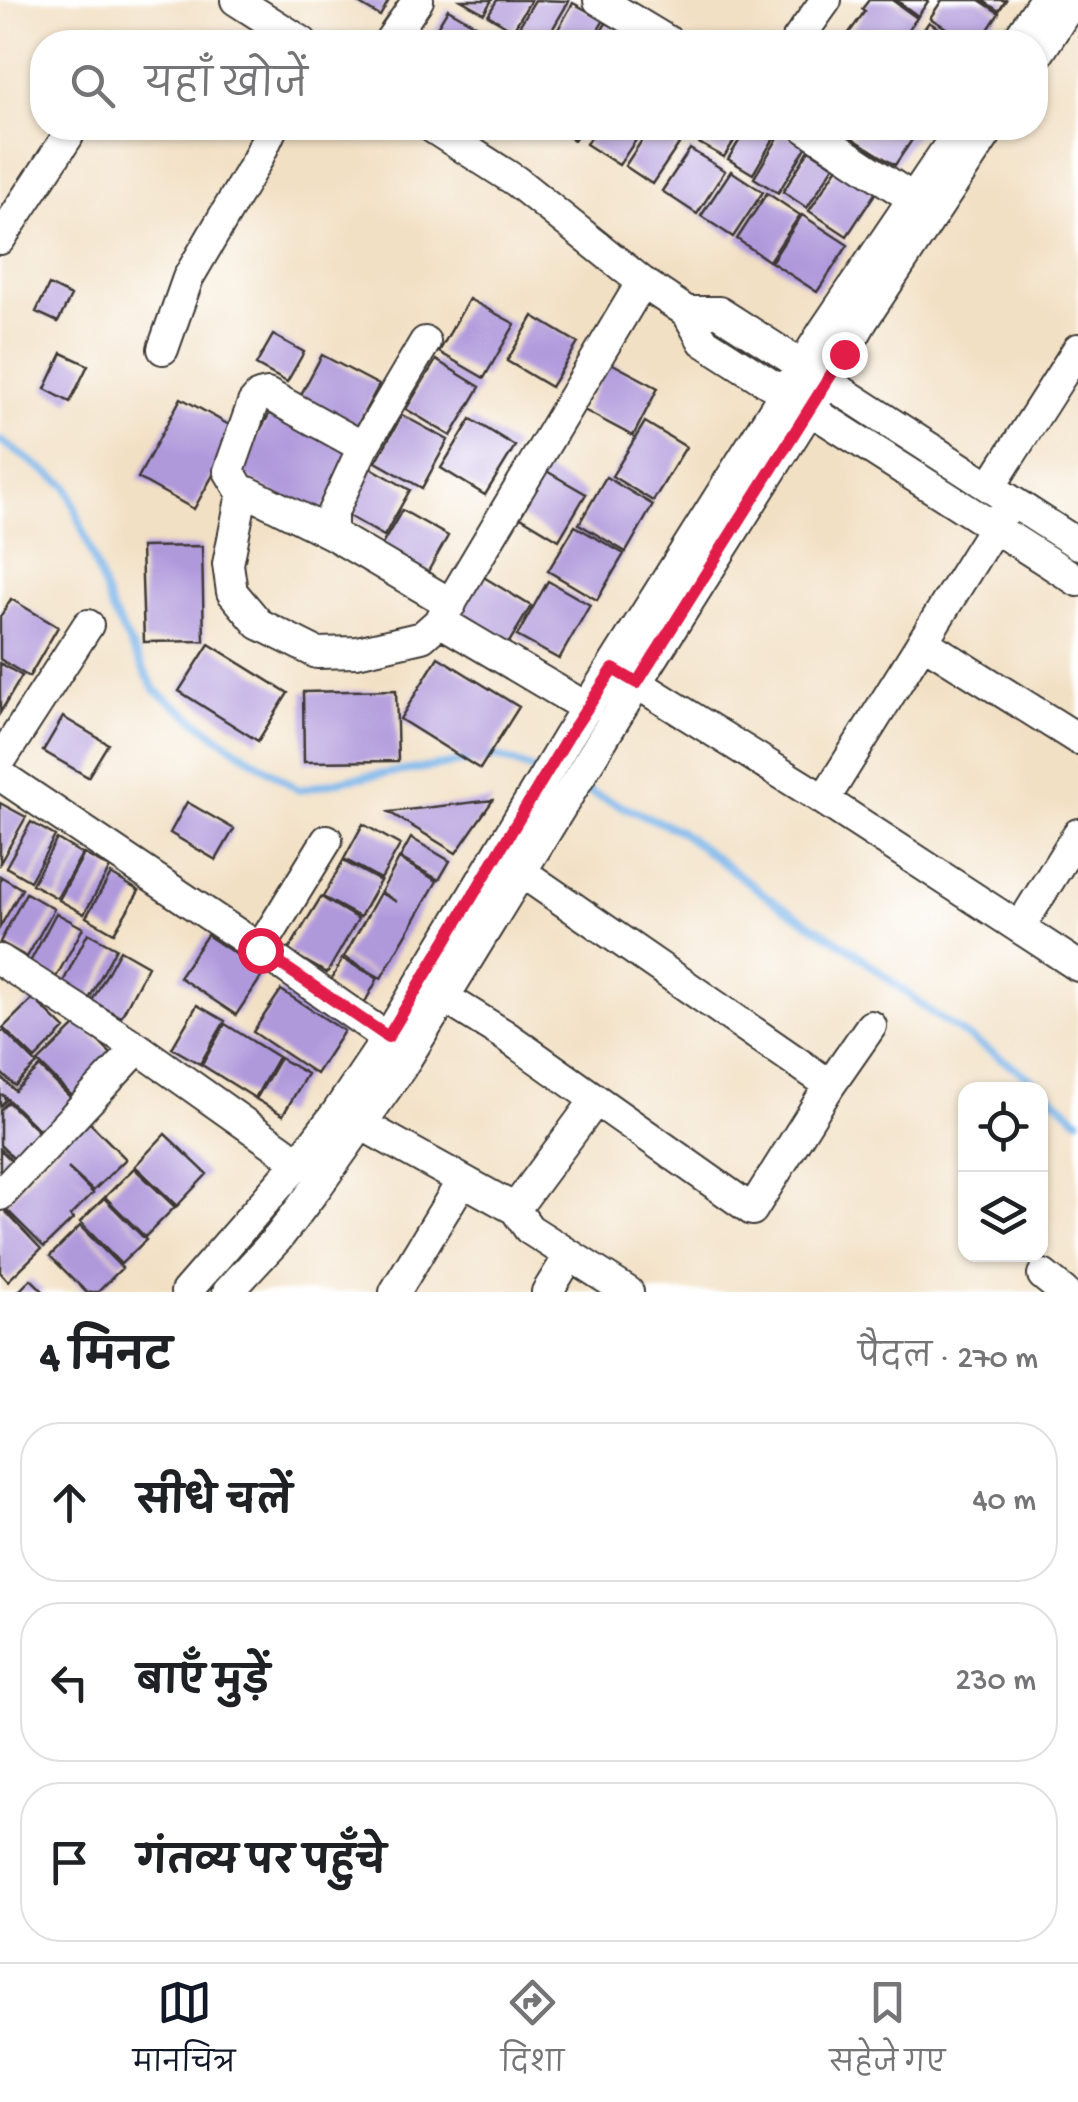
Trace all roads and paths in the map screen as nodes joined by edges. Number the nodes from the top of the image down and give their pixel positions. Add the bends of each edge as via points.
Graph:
1 (236, 0) edge
2 (418, 0) edge
3 (599, 0) edge
4 (826, 0) edge
5 (1060, 8) edge
6 (283, 30) edge
7 (397, 30) edge
8 (649, 30) edge
9 (805, 30) edge
10 (1032, 30) edge
11 (1048, 32) edge
12 (65, 140) edge
13 (266, 140) edge
14 (452, 140) edge
15 (824, 140) edge
16 (955, 140) edge
17 (980, 140) edge
18 (924, 206) junction
19 (0, 239) edge
20 (642, 282) junction
21 (688, 312) junction
22 (425, 342) dead end
23 (1078, 348) edge
24 (163, 349) dead end
25 (815, 374) junction
26 (798, 401) junction
27 (363, 447) junction
28 (1000, 494) junction
29 (244, 496) junction
30 (994, 527) junction
31 (332, 534) junction
32 (1078, 544) edge
33 (1078, 581) edge
34 (445, 613) junction
35 (88, 625) dead end
36 (923, 642) junction
37 (625, 676) junction
38 (587, 708) junction
39 (1078, 739) edge
40 (0, 761) edge
41 (0, 775) edge
42 (824, 800) junction
43 (1078, 834) edge
44 (326, 840) dead end
45 (520, 871) junction
46 (1020, 928) junction
47 (260, 950) junction
48 (1078, 966) edge
49 (5, 973) edge
50 (445, 998) junction
51 (870, 1026) dead end
52 (399, 1046) junction
53 (138, 1048) junction
54 (830, 1085) junction
55 (595, 1101) junction
56 (350, 1118) junction
57 (299, 1162) junction
58 (462, 1181) junction
59 (0, 1194) edge
60 (514, 1210) junction
61 (570, 1255) junction
62 (186, 1292) edge
63 (228, 1292) edge
64 (394, 1292) edge
65 (548, 1292) edge
66 (628, 1292) edge

1 - 6 street
2 - 7 street
3 - 8 street
4 - 9 street
5 - 10 street
5 - 11 street
12 - 19 street
13 - 24 street via 188,278
14 - 20 street via 516,181
15 - 18 street
16 - 18 street
17 - 18 street
18 - 25 street
20 - 21 street
20 - 34 street
21 - 25 street via 719,312
21 - 26 street via 704,340
22 - 27 street
23 - 28 street
25 - 26 street
25 - 28 street
26 - 30 street
26 - 37 street
27 - 29 street via 259,396 229,471
27 - 31 street via 332,514
28 - 30 street
28 - 32 street
29 - 31 street via 252,492
29 - 34 street via 228,564 232,592 259,624 316,653 357,652 422,637
30 - 33 street
30 - 36 street
31 - 34 street
34 - 38 street
35 - 40 street
36 - 39 street
36 - 42 street
37 - 38 street
37 - 42 street
37 - 45 street via 592,758
38 - 52 street via 520,818
41 - 47 street
42 - 46 street
43 - 46 street
44 - 47 street
45 - 50 street
45 - 54 street
46 - 48 street
47 - 52 street
49 - 53 street
50 - 52 street
50 - 55 street
51 - 54 street
52 - 56 street
53 - 57 street
53 - 59 street
54 - 55 street via 752,1210
55 - 60 street
56 - 57 street
56 - 58 street
56 - 63 street via 278,1238
57 - 62 street
58 - 60 street
58 - 64 street
60 - 61 street via 529,1229
61 - 65 street
61 - 66 street

